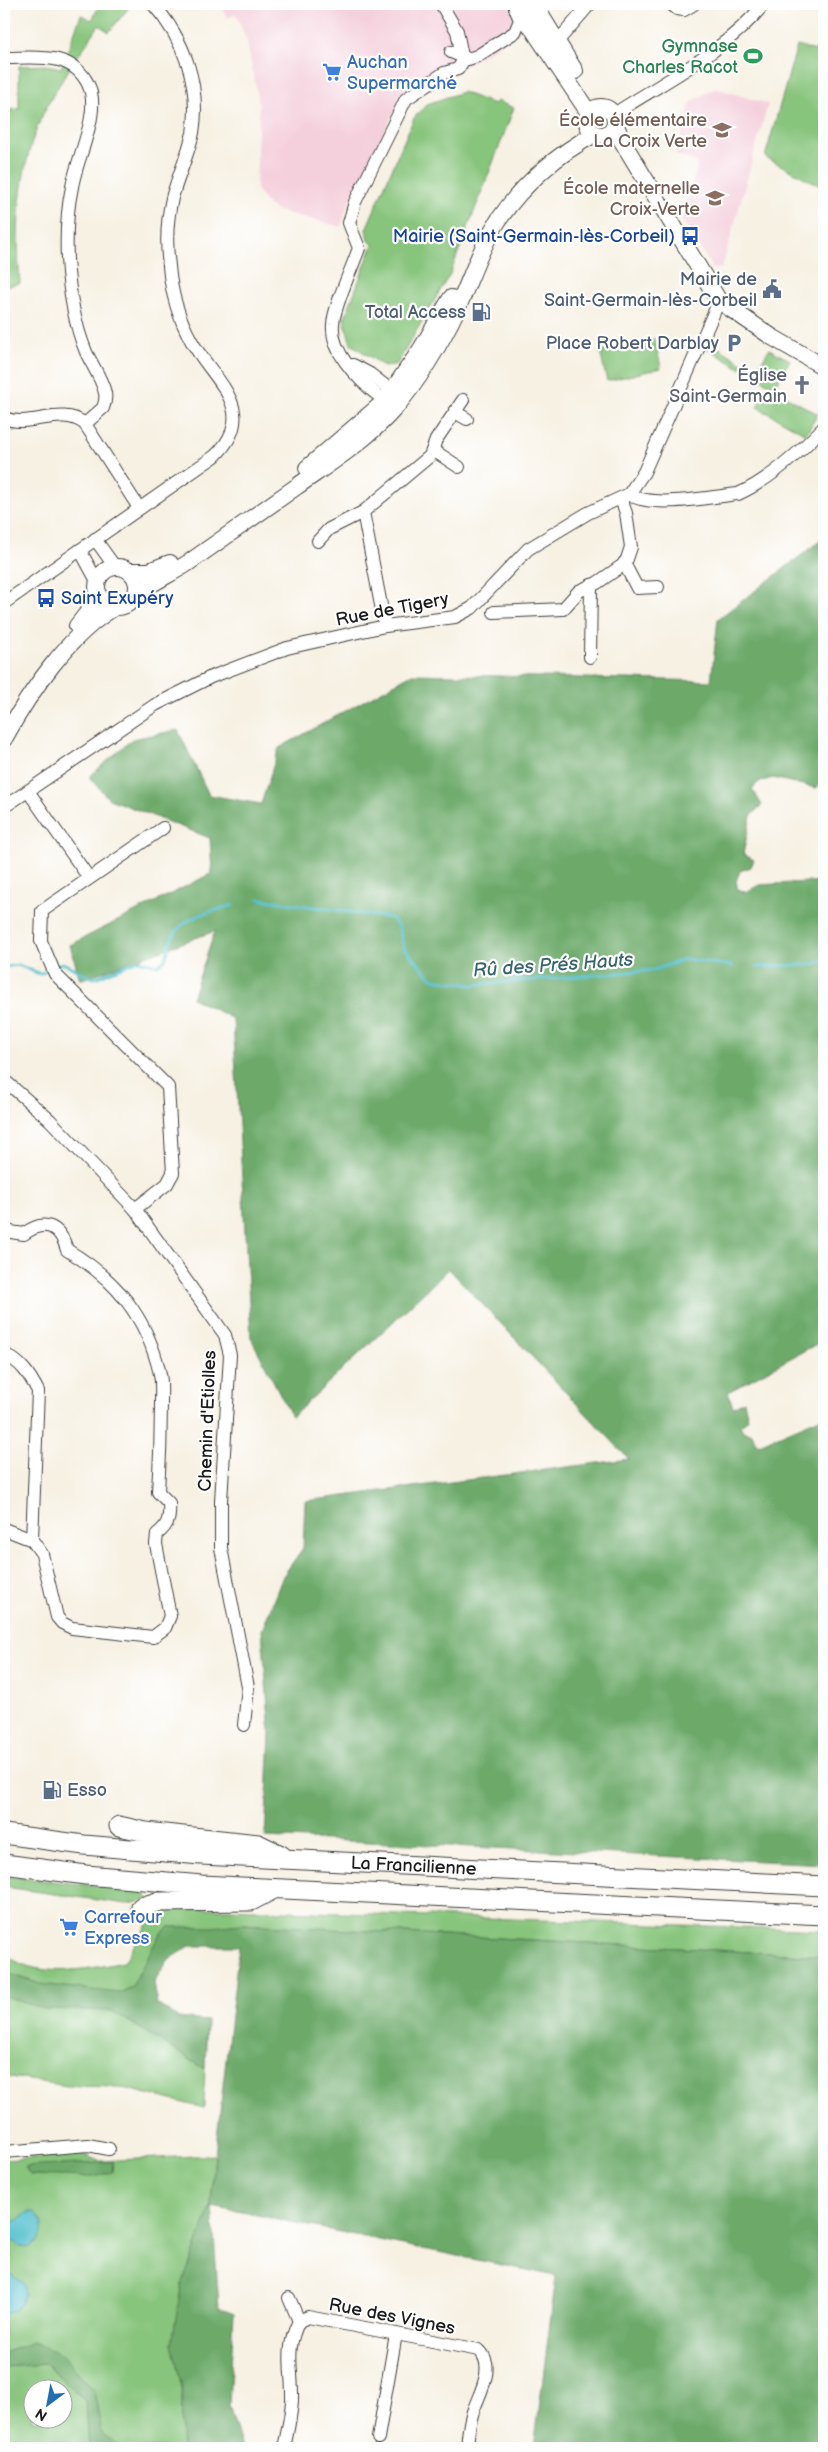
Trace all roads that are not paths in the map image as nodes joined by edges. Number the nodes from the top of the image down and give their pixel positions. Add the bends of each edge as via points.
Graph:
1 (153, 4) edge
2 (441, 4) edge
3 (514, 4) edge
4 (534, 4) edge
5 (590, 4) edge
6 (671, 4) edge
7 (694, 4) edge
8 (764, 4) edge
9 (557, 42) junction
10 (457, 54) junction
11 (4, 58) edge
12 (600, 121) junction
13 (478, 239) junction
14 (714, 296) junction
15 (446, 332) junction
16 (824, 367) edge
17 (367, 378) junction
18 (392, 396) junction
19 (463, 400) dead end
20 (455, 412) junction
21 (4, 418) edge
22 (467, 420) dead end
23 (86, 424) junction
24 (824, 428) edge
25 (433, 450) junction
26 (459, 467) dead end
27 (625, 496) junction
28 (139, 508) junction
29 (362, 512) junction
30 (95, 539) junction
31 (318, 541) dead end
32 (80, 550) junction
33 (624, 563) junction
34 (122, 569) junction
35 (591, 585) junction
36 (658, 587) dead end
37 (98, 588) junction
38 (136, 594) junction
39 (4, 603) edge
40 (115, 608) junction
41 (494, 612) dead end
42 (386, 626) junction
43 (590, 657) dead end
44 (4, 723) edge
45 (4, 739) edge
46 (28, 790) junction
47 (4, 808) edge
48 (163, 828) dead end
49 (89, 878) junction
50 (4, 1080) edge
51 (135, 1209) junction
52 (4, 1231) edge
53 (4, 1354) edge
54 (4, 1529) edge
55 (32, 1540) junction
56 (244, 1725) dead end
57 (119, 1826) dead end
58 (4, 1834) edge
59 (289, 1859) junction
60 (4, 1864) edge
61 (824, 1886) edge
62 (275, 1888) junction
63 (141, 1908) dead end
64 (824, 1915) edge
65 (109, 2149) dead end
66 (4, 2152) edge
67 (289, 2298) dead end
68 (299, 2320) junction
69 (396, 2334) junction
70 (378, 2438) dead end
71 (284, 2448) edge
72 (467, 2448) edge

1 - 28 street via 176,34 184,52 195,103 192,134 168,222 172,286 183,324 229,393 235,420 230,438 216,456
2 - 10 street via 457,31
3 - 10 street via 520,20 515,32 477,56 468,58
3 - 12 main road
4 - 9 main road
5 - 9 street
6 - 7 street via 684,10
8 - 12 street via 714,51
9 - 12 main road
10 - 17 street via 461,66 444,73 406,99 354,202 349,223 359,248 332,325 338,352
11 - 23 street via 49,57 66,62 85,79 92,94 94,112 76,168 68,209 67,236 69,282 77,323 106,398 99,413
12 - 13 main road via 532,170 510,191
12 - 14 main road
12 - 15 main road via 580,142 538,175 499,219
13 - 15 main road via 469,271 443,326
13 - 18 main road via 448,304
14 - 16 main road via 772,337
14 - 27 street via 644,472
15 - 18 main road via 428,362
17 - 18 street
17 - 18 street via 387,381
18 - 34 main road via 312,464 183,556 149,571
18 - 38 main road via 370,432 337,459 186,564
19 - 20 street
20 - 22 street
20 - 25 street
21 - 23 street via 13,421 68,416
23 - 28 street
24 - 27 street via 786,462 738,494 653,502
25 - 26 street
25 - 29 street via 430,456
27 - 33 street via 631,547
27 - 42 street, Rue de Tigery via 588,513 528,549 472,608 455,618
28 - 30 street
29 - 31 street via 329,529
29 - 42 street
30 - 32 street
30 - 34 street
32 - 37 street
32 - 39 street
33 - 35 street
33 - 36 street via 637,588
34 - 37 main road via 104,572
34 - 38 main road via 136,579
35 - 41 street via 579,591 563,609
35 - 43 street
37 - 40 main road via 104,603
37 - 44 main road via 88,612 41,667
38 - 40 main road via 128,605
40 - 45 main road via 95,620 47,674
42 - 46 street, Rue de Tigery via 287,648 211,677 155,705
46 - 47 street, Rue de Tigery
46 - 49 street
48 - 49 street
49 - 51 street via 42,911 41,941 55,974 168,1087 174,1173 167,1184
50 - 51 street, Chemin d'Etiolles via 50,1120
51 - 56 street, Chemin d'Etiolles via 225,1335 230,1355 221,1548 248,1687
52 - 55 street via 24,1234 35,1226 51,1226 63,1238 67,1250 88,1262 124,1295 147,1333 161,1375 158,1492 169,1503 170,1517 166,1528 157,1534 156,1544 170,1616 165,1628 153,1636 72,1628 62,1623 57,1617 42,1554
53 - 55 street via 16,1360 30,1374 38,1390
54 - 55 street
57 - 59 highway via 258,1844
58 - 59 highway, La Francilienne via 84,1845
59 - 61 highway, La Francilienne
60 - 62 highway, La Francilienne via 86,1875
62 - 63 highway via 251,1901 157,1902
62 - 64 highway, La Francilienne
65 - 66 street via 88,2145
67 - 68 street
68 - 69 street, Rue des Vignes via 308,2317
68 - 71 street via 288,2358 292,2405
69 - 70 street
69 - 72 street, Rue des Vignes via 479,2350 484,2355 483,2391 474,2409

